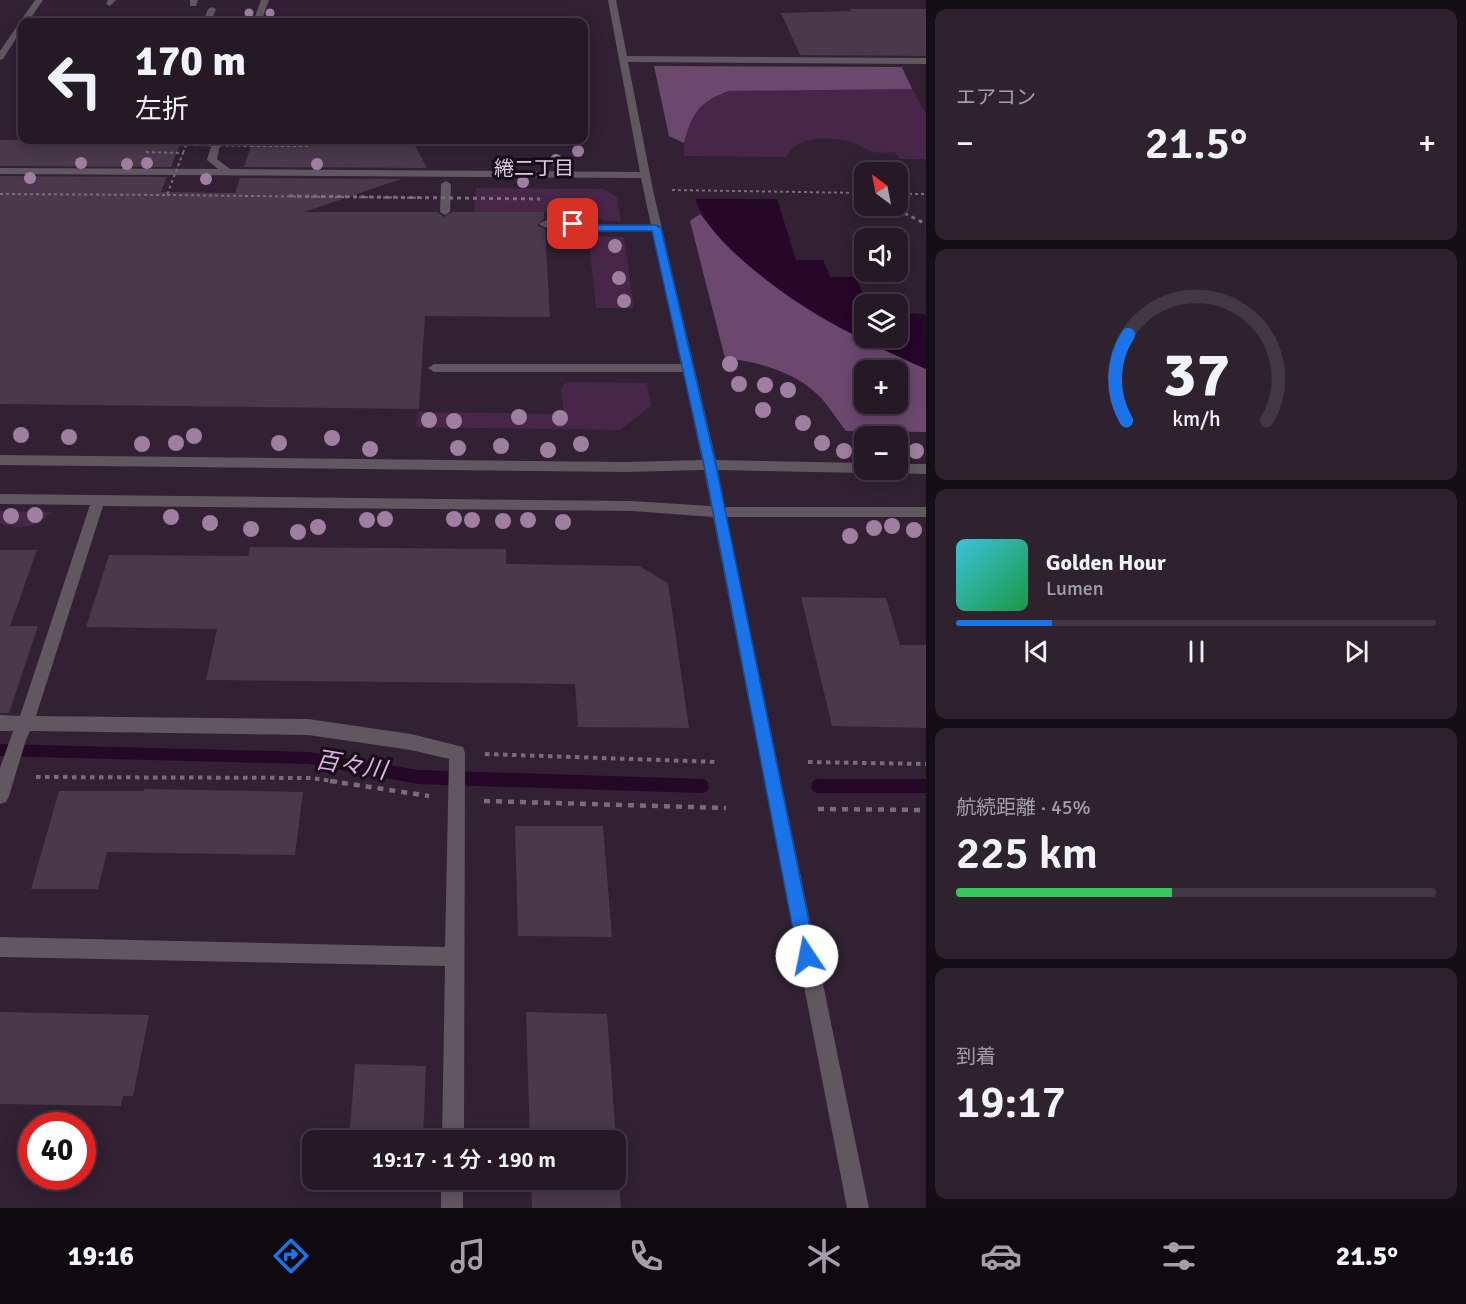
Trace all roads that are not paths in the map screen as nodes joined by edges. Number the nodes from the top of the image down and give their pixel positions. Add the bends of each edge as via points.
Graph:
1 (39, 0) edge
2 (265, 0) edge
3 (612, 0) edge
4 (212, 9) dead end
5 (26, 18) edge
6 (209, 18) edge
7 (258, 18) edge
8 (18, 30) edge
9 (0, 57) edge
10 (622, 59) junction
11 (926, 61) edge
12 (216, 144) edge
13 (0, 171) edge
14 (226, 171) junction
15 (646, 176) junction
16 (446, 184) dead end
17 (445, 212) dead end
18 (544, 224) dead end
19 (656, 228) junction
20 (434, 368) dead end
21 (688, 368) junction
22 (0, 460) edge
23 (710, 465) junction
24 (854, 468) edge
25 (908, 469) edge
26 (926, 469) edge
27 (0, 499) edge
28 (98, 501) junction
29 (719, 512) junction
30 (926, 512) edge
31 (0, 723) edge
32 (22, 730) junction
33 (0, 796) edge
34 (0, 947) edge
35 (455, 957) junction
36 (453, 1130) edge
37 (452, 1190) edge
38 (452, 1208) edge
39 (858, 1208) edge

1 - 5 street
2 - 7 street
3 - 10 street
4 - 6 street
8 - 9 street
10 - 11 street
10 - 15 street
12 - 14 street via 212,160
13 - 14 street
14 - 15 street
15 - 19 street
16 - 17 street
18 - 19 street
19 - 21 street
20 - 21 street
21 - 23 street
22 - 23 street
23 - 24 street
23 - 29 street
25 - 26 street
27 - 28 street
28 - 29 street via 632,506
28 - 32 street
29 - 30 street
29 - 39 street
31 - 32 street
32 - 33 street
32 - 35 street via 308,727 411,742 457,758
34 - 35 street
35 - 36 street
37 - 38 street

